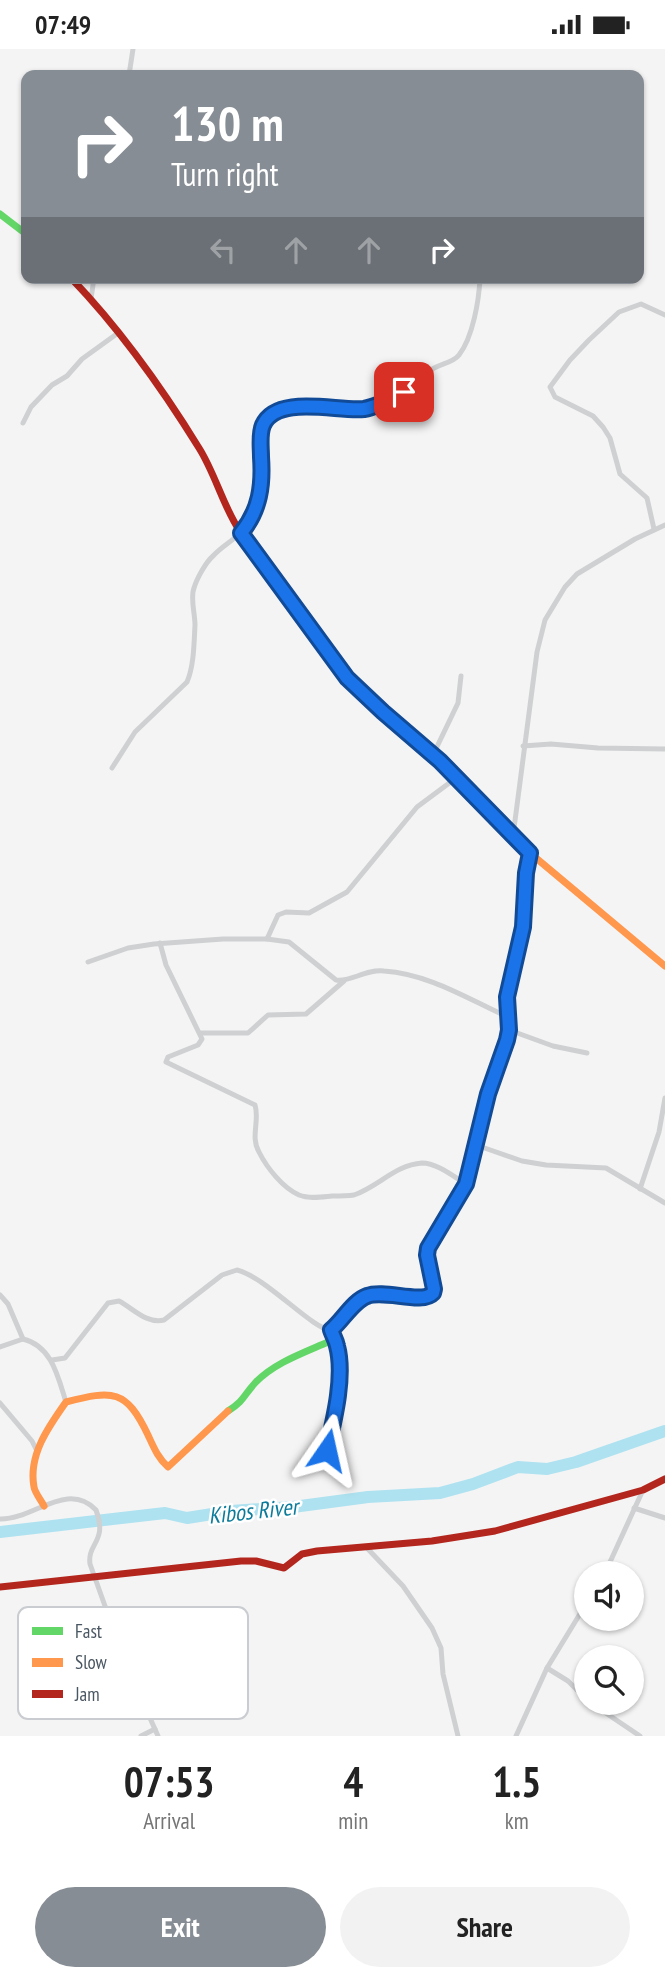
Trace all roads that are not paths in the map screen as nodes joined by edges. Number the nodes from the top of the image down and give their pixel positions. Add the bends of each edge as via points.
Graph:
1 (133, 49) edge
2 (130, 70) edge
3 (0, 214) edge
4 (21, 230) edge
5 (77, 284) edge
6 (93, 284) edge
7 (479, 284) edge
8 (91, 299) junction
9 (665, 315) edge
10 (118, 333) junction
11 (23, 423) dead end
12 (665, 525) edge
13 (654, 529) junction
14 (241, 533) junction
15 (461, 676) dead end
16 (523, 746) junction
17 (665, 749) edge
18 (433, 755) junction
19 (112, 768) dead end
20 (456, 778) junction
21 (513, 836) junction
22 (530, 853) junction
23 (267, 939) junction
24 (160, 943) junction
25 (88, 962) dead end
26 (665, 966) edge
27 (344, 981) junction
28 (508, 1017) junction
29 (509, 1030) junction
30 (201, 1033) junction
31 (587, 1053) dead end
32 (665, 1098) edge
33 (476, 1145) junction
34 (466, 1184) junction
35 (639, 1189) junction
36 (665, 1203) edge
37 (0, 1295) edge
38 (332, 1333) junction
39 (23, 1339) junction
40 (0, 1347) edge
41 (52, 1360) junction
42 (66, 1402) junction
43 (0, 1403) edge
44 (37, 1451) junction
45 (320, 1467) dead end
46 (665, 1479) edge
47 (643, 1490) junction
48 (44, 1506) junction
49 (634, 1508) junction
50 (0, 1518) edge
51 (665, 1518) edge
52 (366, 1547) junction
53 (610, 1561) edge
54 (96, 1576) junction
55 (0, 1587) edge
56 (106, 1607) edge
57 (574, 1624) edge
58 (547, 1668) junction
59 (574, 1687) edge
60 (609, 1715) edge
61 (151, 1719) edge
62 (155, 1729) junction
63 (141, 1736) edge
64 (158, 1736) edge
65 (458, 1736) edge
66 (516, 1736) edge
67 (640, 1736) edge

1 - 2 street
3 - 4 street
5 - 8 street
6 - 8 street
7 - 14 street via 475,318 459,355 404,392 364,409 297,408 278,410 268,418 261,434 258,503
8 - 10 street
9 - 13 street via 641,304 620,312 570,360 550,387 555,397 603,427 620,474 647,498
10 - 11 street via 52,385
10 - 14 street via 199,448
12 - 13 street
13 - 16 street via 577,574 565,587 540,632
14 - 18 street via 347,678
14 - 19 street via 211,557 192,589 195,624 187,682 135,732
15 - 18 street via 458,703
16 - 17 street
16 - 21 street
18 - 20 street
20 - 21 street
20 - 23 street via 417,807 347,892 309,913 278,915
21 - 22 street
22 - 26 street
22 - 28 street via 523,927 508,990
23 - 24 street
23 - 27 street via 289,942 336,980
24 - 25 street
24 - 30 street via 166,965
27 - 28 street via 369,971 399,973 470,997
27 - 30 street via 306,1014 268,1015 247,1033
28 - 29 street
29 - 31 street
29 - 33 street
30 - 34 street via 200,1044 168,1056 166,1062 256,1105 257,1151 278,1179 299,1195 354,1195 397,1170 425,1163
32 - 35 street via 659,1132
33 - 34 street
33 - 35 street via 522,1161 606,1168
34 - 38 street via 428,1248 431,1295 372,1294 356,1303
35 - 36 street
37 - 39 street
38 - 41 street via 237,1270 222,1275 157,1322 119,1301 108,1303 65,1358
38 - 42 street via 328,1342 278,1366 255,1383 242,1402 168,1467 159,1459 144,1424 122,1397
38 - 45 street via 339,1370 332,1430
39 - 40 street
39 - 41 street
41 - 42 street
42 - 44 street
43 - 44 street
44 - 48 street via 34,1489
46 - 47 street
47 - 49 street
47 - 52 street via 495,1531
48 - 50 street via 23,1516
48 - 54 street via 67,1498 93,1506 101,1538 89,1557
49 - 51 street
49 - 53 street
52 - 54 street via 302,1554 284,1568 248,1561
52 - 65 street via 432,1628 441,1648
54 - 55 street
54 - 56 street
57 - 58 street
58 - 59 street
58 - 66 street
60 - 67 street
61 - 62 street
62 - 63 street
62 - 64 street

